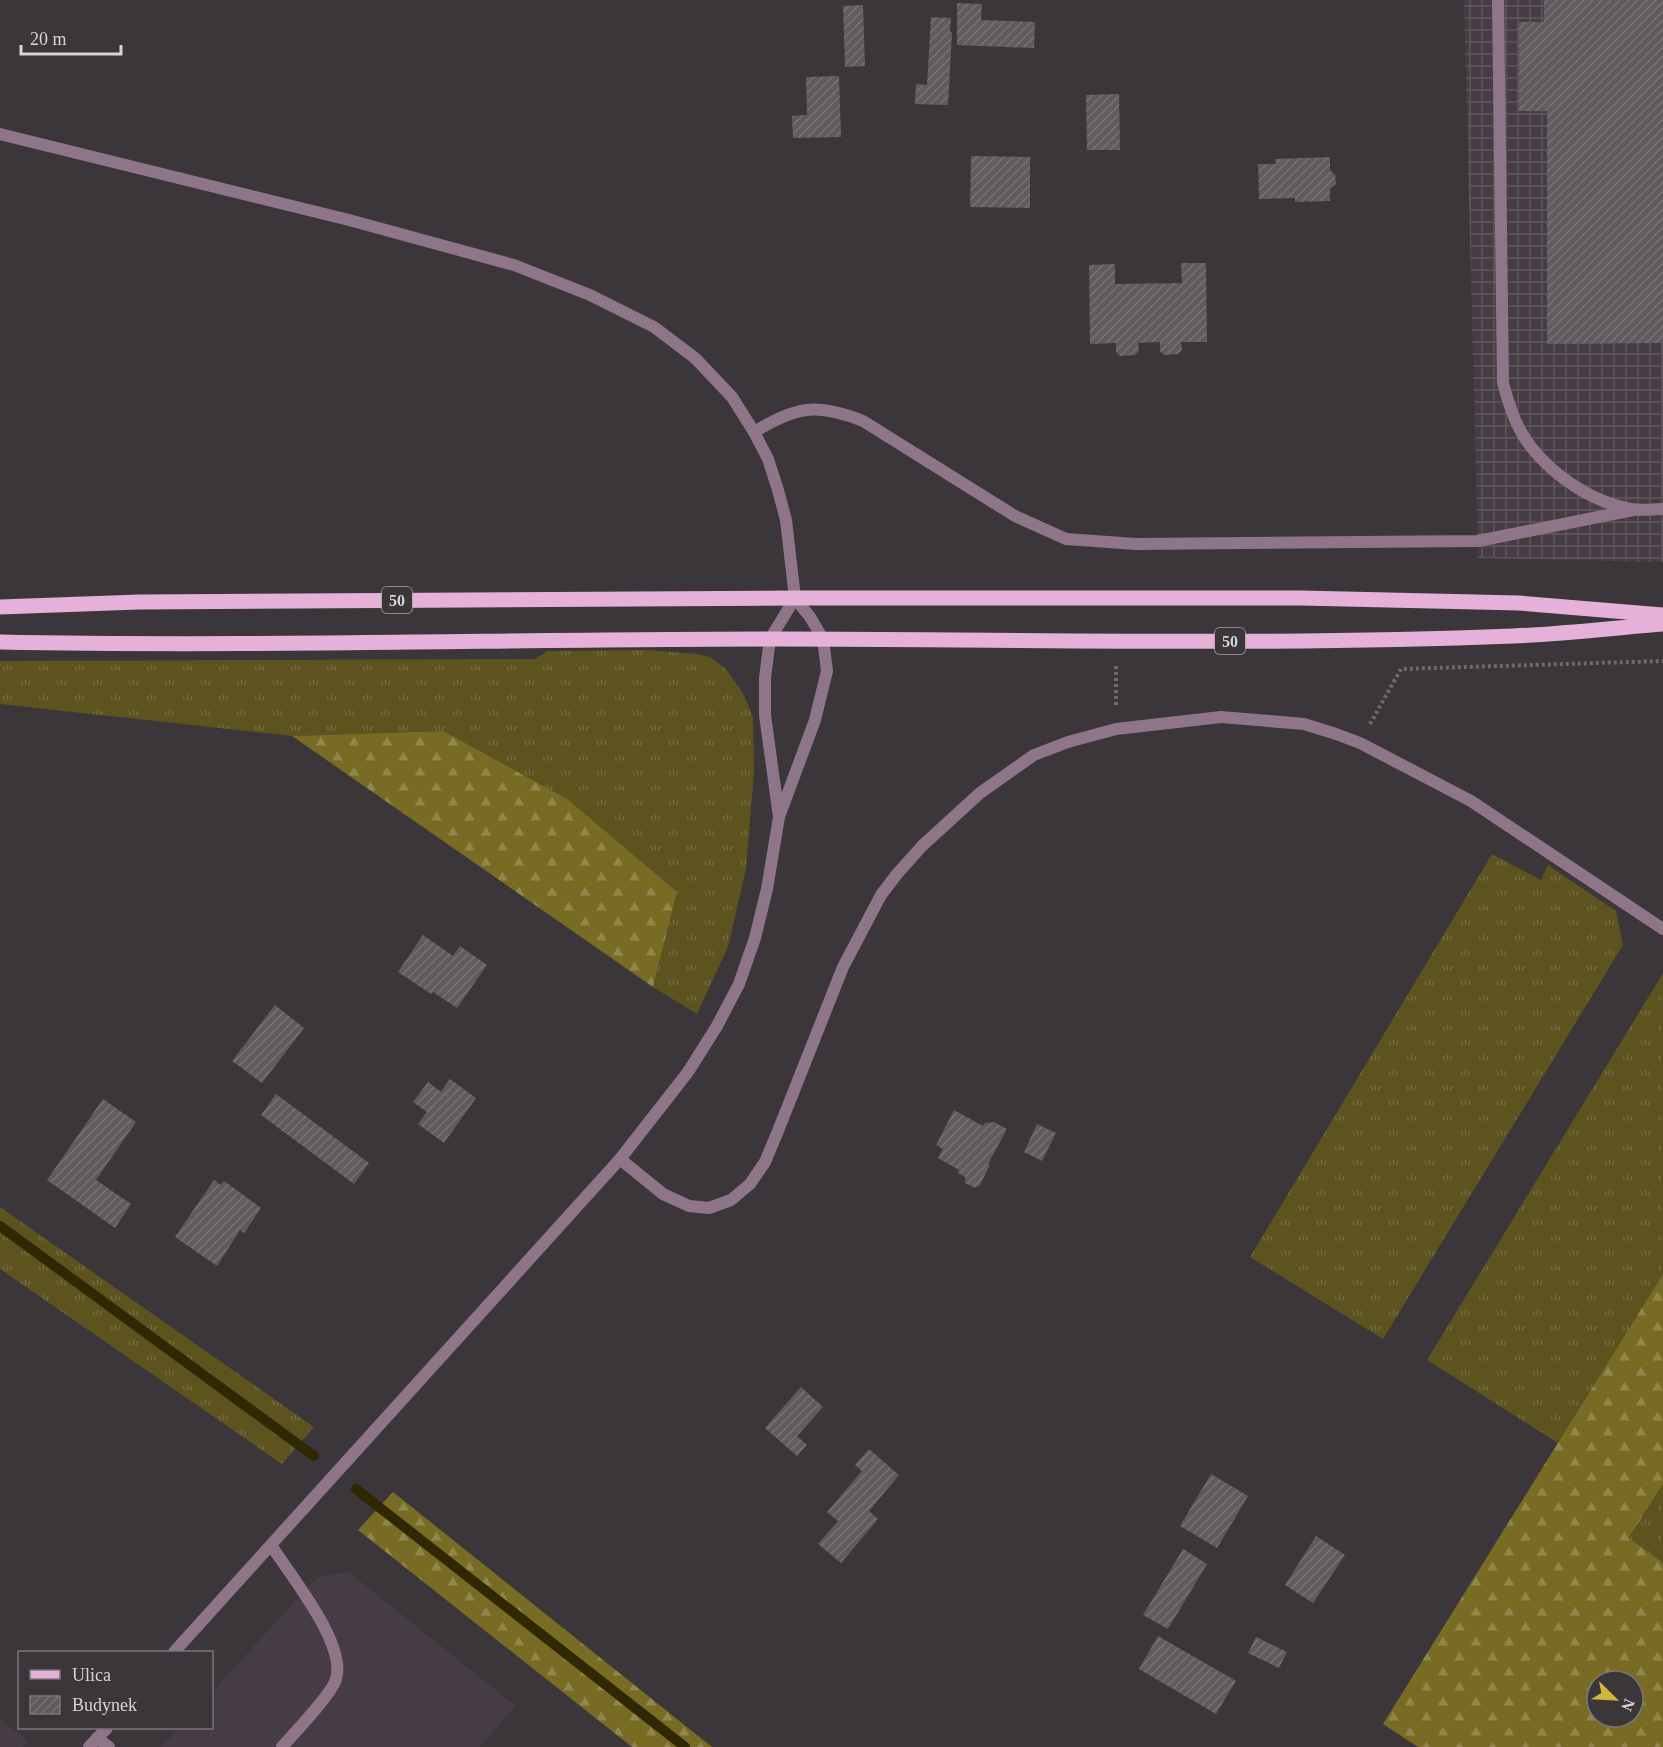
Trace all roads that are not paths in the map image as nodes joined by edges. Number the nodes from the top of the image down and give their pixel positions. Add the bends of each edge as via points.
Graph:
1 (1498, 0) edge
2 (0, 134) edge
3 (754, 432) junction
4 (1663, 509) edge
5 (1632, 510) junction
6 (795, 598) junction
7 (0, 607) edge
8 (1663, 615) edge
9 (1663, 624) edge
10 (770, 639) junction
11 (824, 639) junction
12 (0, 642) edge
13 (779, 817) junction
14 (1663, 928) edge
15 (620, 1159) junction
16 (271, 1545) junction
17 (176, 1651) edge
18 (106, 1729) edge
19 (93, 1742) edge
20 (109, 1747) edge
21 (282, 1747) edge

1 - 5 street via 1503,383 1512,412 1530,446 1552,469 1584,492
2 - 3 street via 514,265 590,295 654,327 695,358 732,397
3 - 5 street via 782,416 813,408 839,411 863,421 1015,516 1066,539 1136,544 1478,541
3 - 6 street via 768,459 783,510
4 - 5 street
6 - 7 main road, 50 via 151,602
6 - 8 main road, 50 via 1312,598 1519,603
6 - 10 street
6 - 11 street
9 - 11 main road, 50 via 1517,636 1369,640
10 - 11 main road, 50
10 - 12 main road, 50
10 - 13 street via 765,715
11 - 13 street via 827,671 815,720
13 - 15 street via 767,889 739,984 688,1072
14 - 15 street via 1471,801 1336,734 1304,724 1221,717 1116,729 1034,755 950,819 897,874 843,967 765,1162 750,1184 731,1200 709,1208 689,1206 663,1194
15 - 16 street
16 - 17 street
16 - 21 street via 327,1629 338,1665 336,1680 329,1691
18 - 19 street
19 - 20 street

